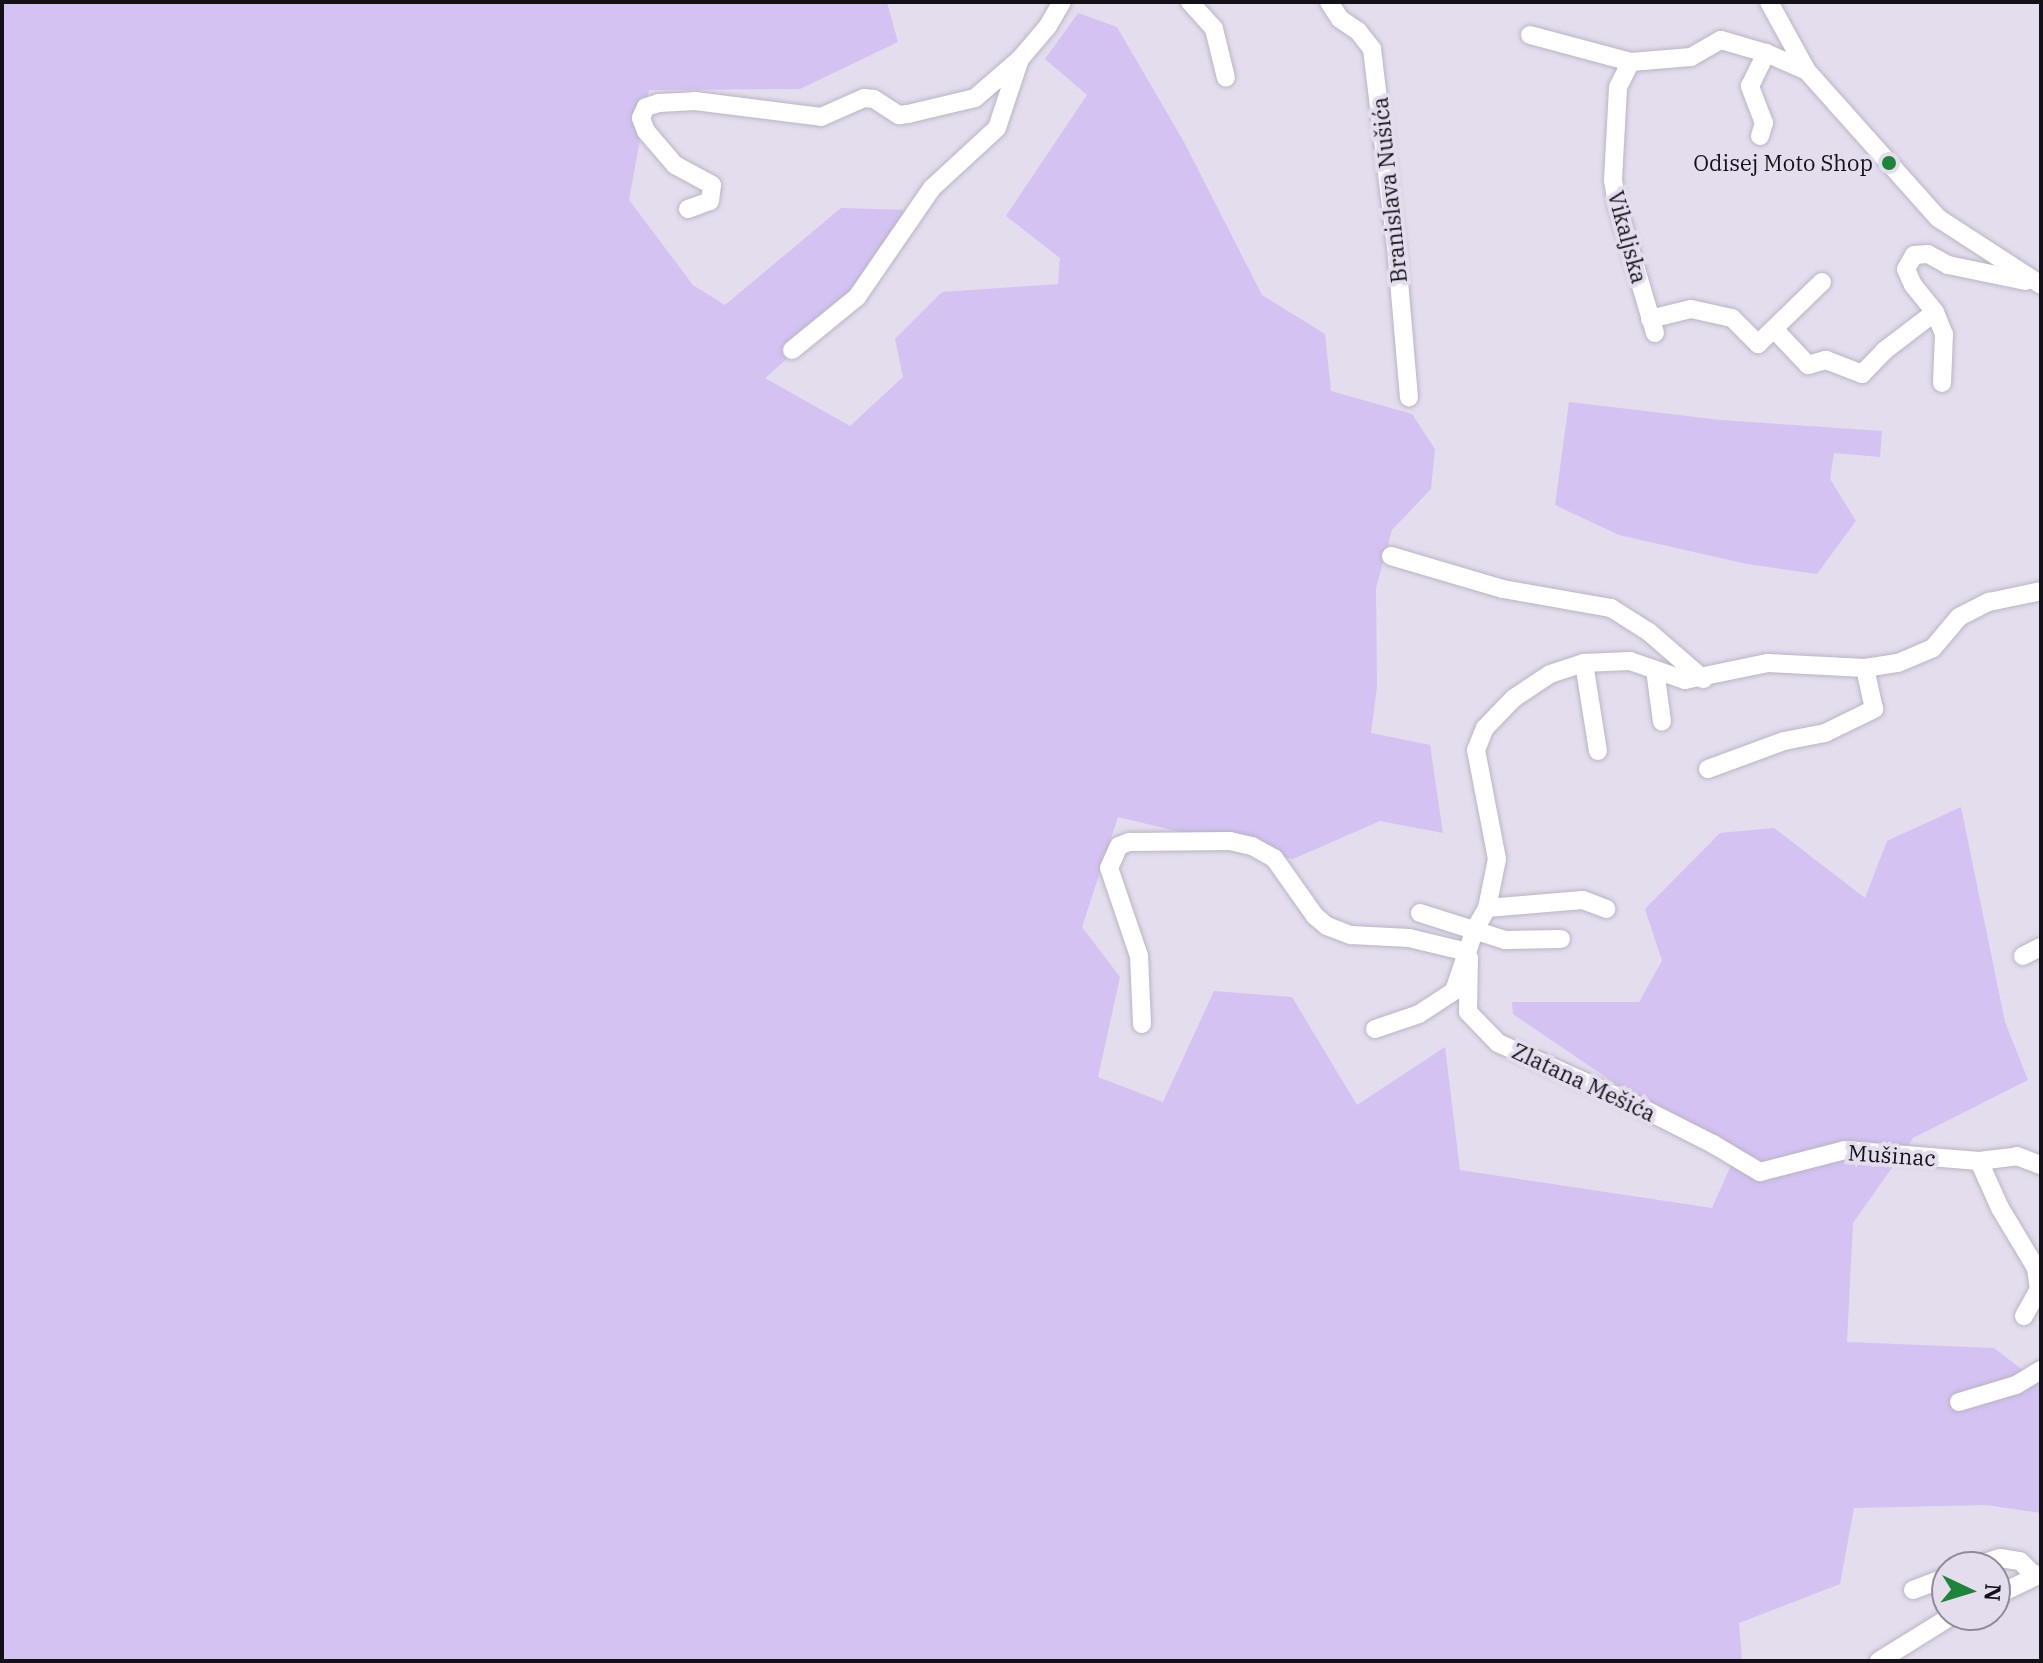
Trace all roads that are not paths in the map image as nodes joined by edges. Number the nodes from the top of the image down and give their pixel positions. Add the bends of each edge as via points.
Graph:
1 (1062, 2) edge
2 (1190, 2) edge
3 (1329, 2) edge
4 (1769, 2) edge
5 (1530, 35) dead end
6 (1766, 53) junction
7 (1020, 59) junction
8 (1631, 62) junction
9 (1807, 71) junction
10 (1226, 78) dead end
11 (1760, 136) dead end
12 (688, 209) dead end
13 (1822, 282) dead end
14 (2038, 284) edge
15 (1935, 312) junction
16 (1774, 329) junction
17 (792, 350) dead end
18 (1942, 383) dead end
19 (1409, 397) dead end
20 (1391, 556) dead end
21 (2041, 591) edge
22 (1584, 663) junction
23 (1865, 668) junction
24 (1655, 670) junction
25 (1703, 679) junction
26 (1662, 722) dead end
27 (1598, 751) dead end
28 (1708, 769) dead end
29 (1487, 908) junction
30 (1606, 909) dead end
31 (1420, 913) dead end
32 (1475, 929) junction
33 (1561, 939) dead end
34 (2041, 947) edge
35 (1467, 952) junction
36 (2023, 956) dead end
37 (1142, 1024) dead end
38 (1375, 1029) dead end
39 (1979, 1161) junction
40 (2041, 1165) edge
41 (1760, 1172) joint
42 (2024, 1316) dead end
43 (2041, 1370) edge
44 (1959, 1402) dead end
45 (2011, 1560) edge
46 (2038, 1575) edge
47 (1931, 1583) edge
48 (2011, 1588) edge
49 (1913, 1590) dead end
50 (1931, 1629) edge
51 (1879, 1661) edge

1 - 7 street
2 - 10 street via 1214,29
3 - 19 street, Branislava Nušića via 1372,49
4 - 9 street
5 - 8 street
6 - 8 street via 1721,40 1691,57
6 - 9 street
6 - 11 street via 1750,86 1764,123
7 - 12 street via 975,98 908,114 899,115 864,98 821,117 695,101 646,107 641,118 646,131 675,165 712,185 710,201
7 - 17 street via 997,128 932,188 857,297
8 - 16 street, Vikaljska via 1618,87 1613,180 1652,326 1691,309 1732,318 1758,344
9 - 14 street via 1938,218
13 - 16 street
14 - 15 street via 1948,265 1928,254 1914,255 1906,269
15 - 16 street via 1862,374 1826,360 1808,365
15 - 18 street via 1944,334
20 - 25 street via 1503,589 1611,608 1649,632
21 - 23 street, Zlatana Mešića via 1989,602 1959,617 1933,648 1898,663
22 - 24 street, Zlatana Mešića via 1630,661
22 - 27 street
22 - 29 street, Zlatana Mešića via 1550,674 1514,698 1480,738 1476,750 1497,859
23 - 25 street, Zlatana Mešića via 1768,663
23 - 28 street via 1874,709 1825,733 1784,741
24 - 25 street, Zlatana Mešića via 1672,679
24 - 26 street
29 - 30 street via 1583,900
29 - 32 street, Zlatana Mešića
31 - 32 street
32 - 33 street via 1505,940
32 - 35 street, Zlatana Mešića
34 - 36 street
35 - 37 street via 1409,938 1351,935 1327,926 1274,858 1252,846 1230,841 1129,842 1119,846 1109,868 1139,956
35 - 38 street, Zlatana Mešića via 1454,991 1419,1014
35 - 41 street, Zlatana Mešića via 1468,1012 1498,1043 1634,1104
39 - 40 street, Mušinac via 2017,1156
39 - 41 street, Mušinac via 1845,1150
39 - 42 street via 2036,1268 2039,1289
43 - 44 street via 2016,1385
45 - 46 street
46 - 48 street
47 - 49 street
50 - 51 street

